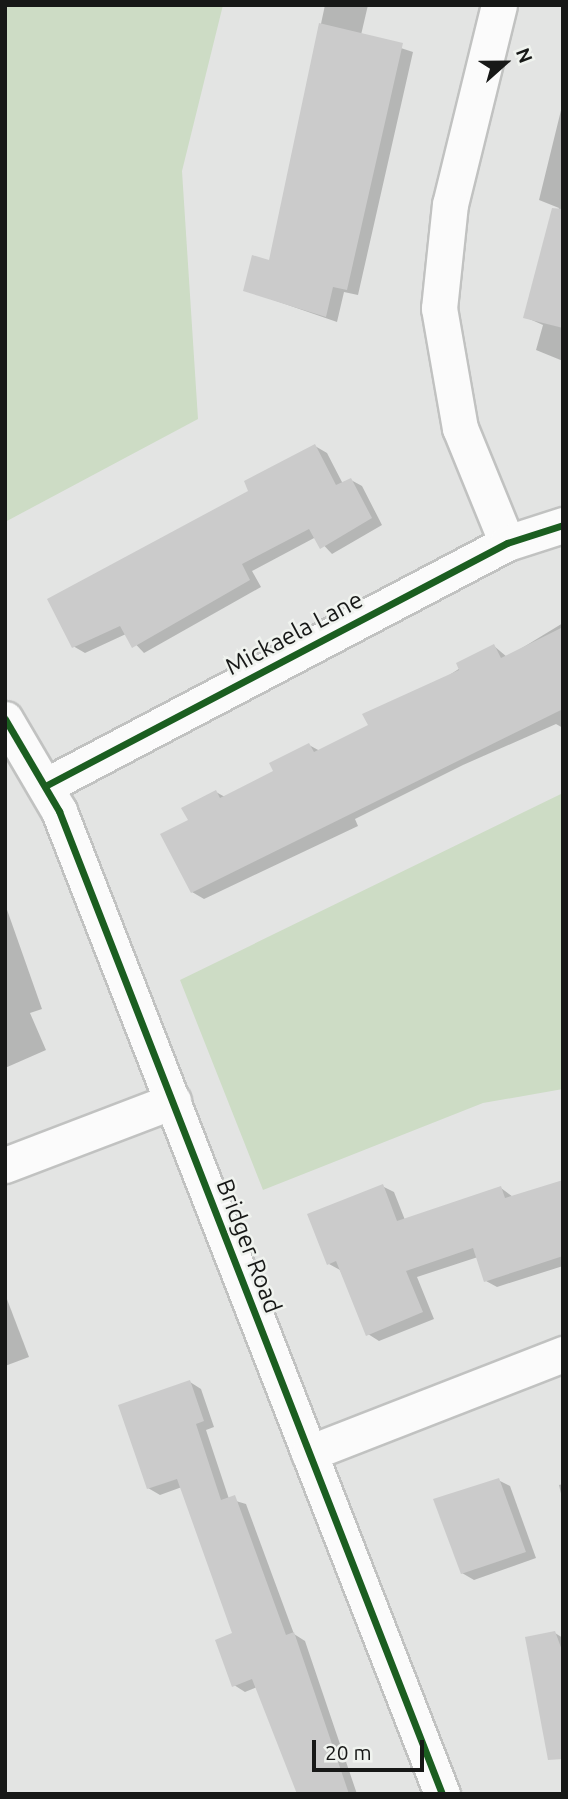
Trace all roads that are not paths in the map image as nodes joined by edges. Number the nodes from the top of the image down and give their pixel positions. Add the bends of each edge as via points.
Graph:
1 (499, 5) edge
2 (563, 525) edge
3 (506, 543) junction
4 (5, 719) edge
5 (47, 786) junction
6 (173, 1101) junction
7 (5, 1165) edge
8 (563, 1354) edge
9 (309, 1453) junction
10 (442, 1794) edge

1 - 3 street via 450,204 439,307 446,374 460,428
2 - 3 street, Mickaela Lane
3 - 5 street, Mickaela Lane
4 - 5 street, Bridger Road
5 - 6 street, Bridger Road
6 - 7 street
6 - 9 street, Bridger Road
8 - 9 street
9 - 10 street, Bridger Road

